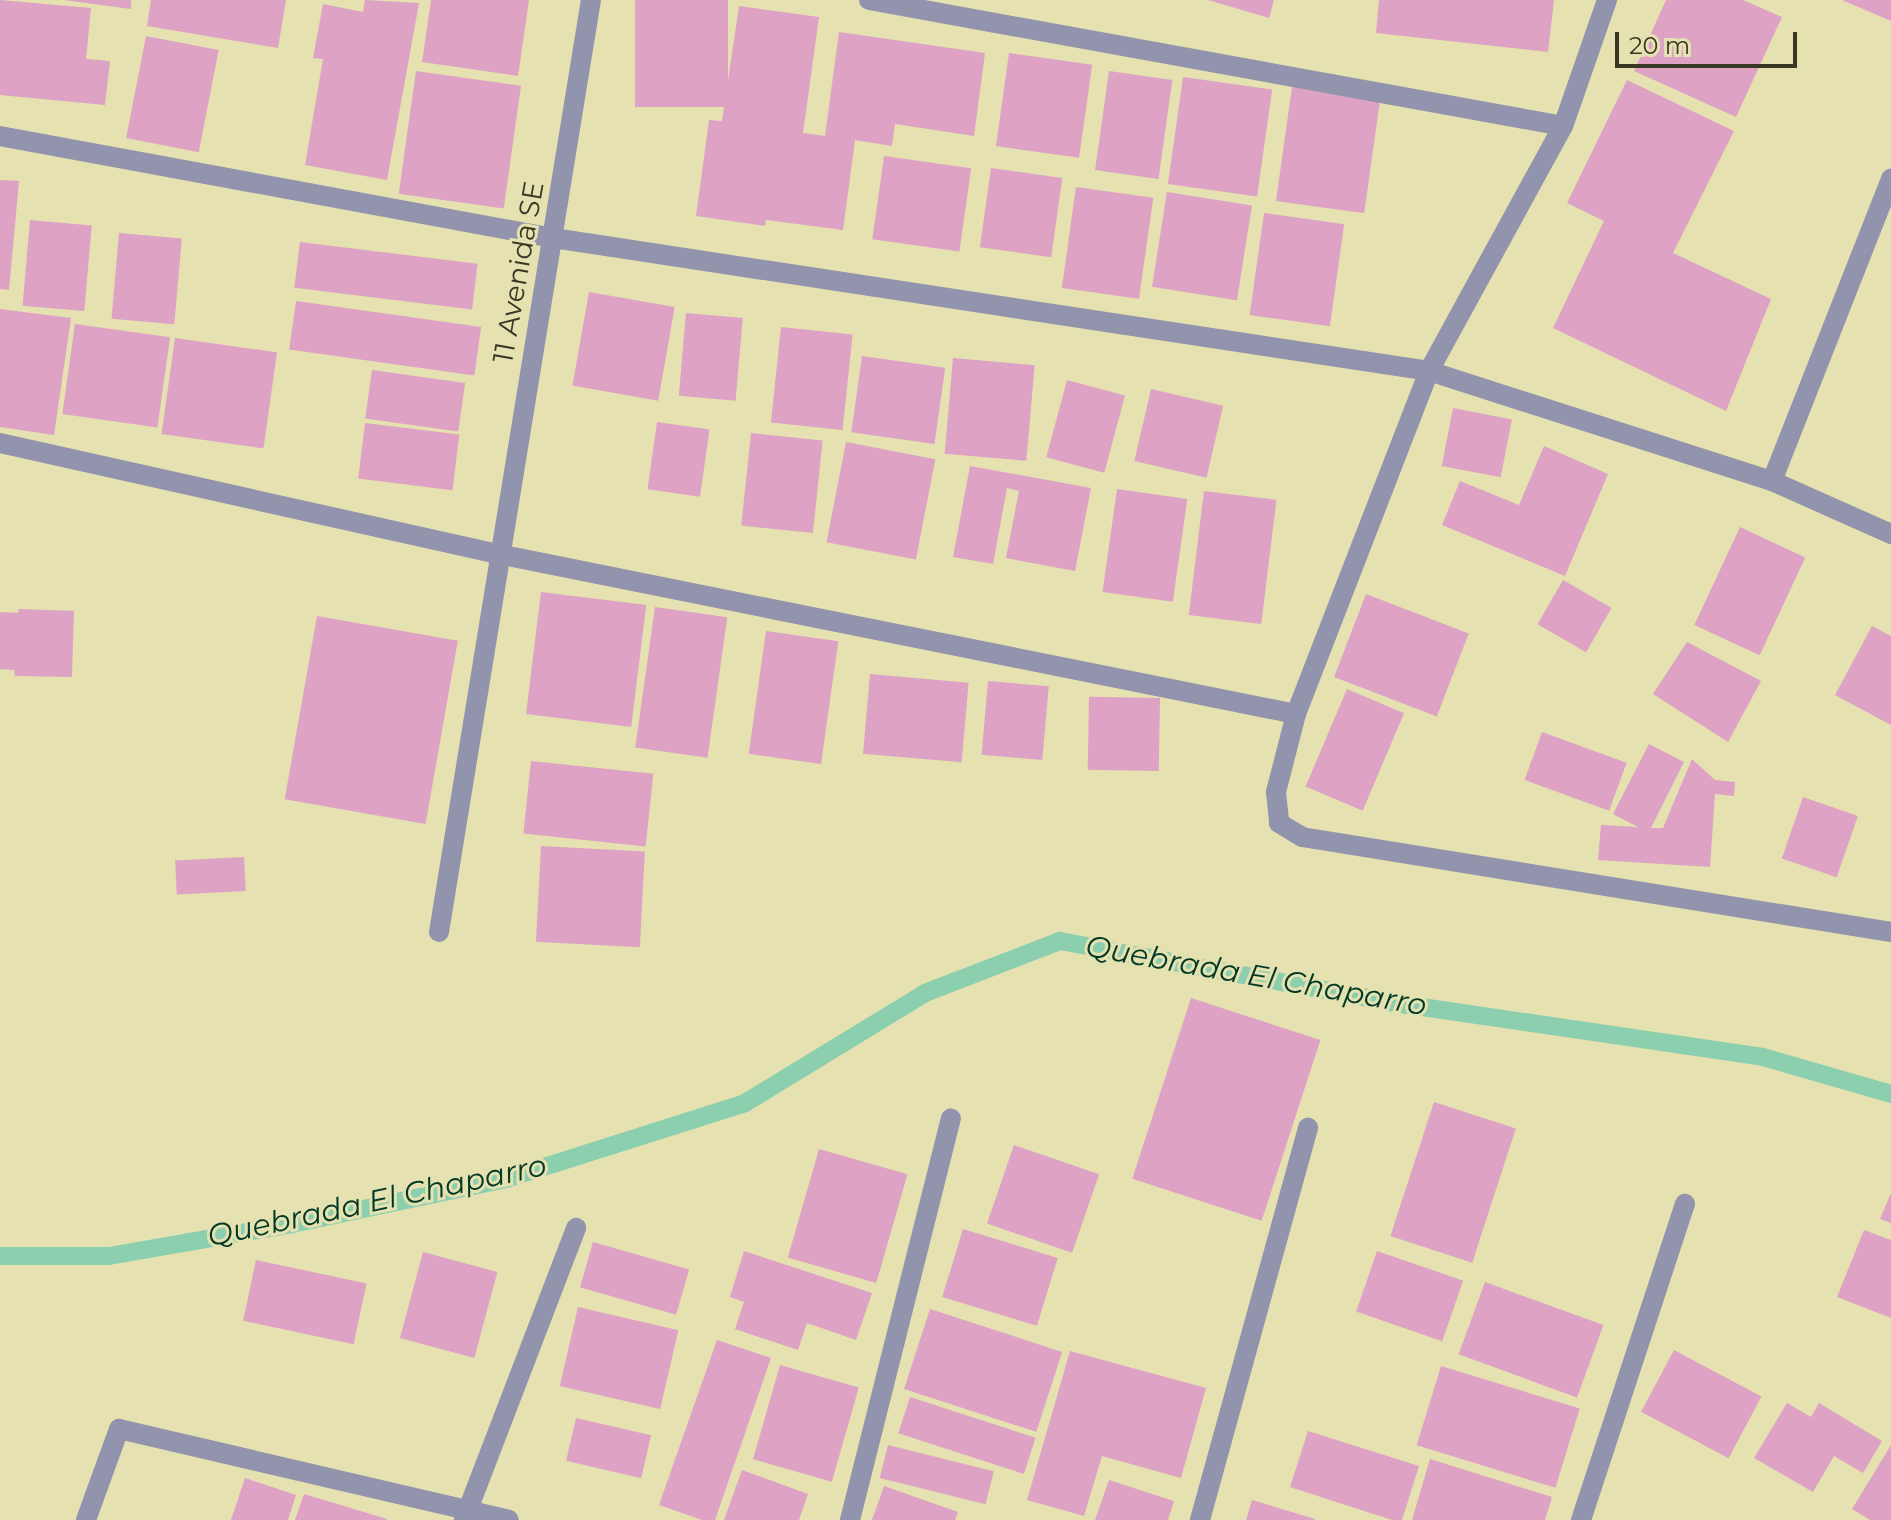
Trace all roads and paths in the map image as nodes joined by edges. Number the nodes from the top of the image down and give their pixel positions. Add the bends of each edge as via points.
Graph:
1 (591, 0) edge
2 (869, 0) edge
3 (1607, 0) edge
4 (1563, 126) junction
5 (0, 136) edge
6 (1891, 179) edge
7 (553, 238) junction
8 (1429, 371) junction
9 (0, 443) edge
10 (1772, 481) junction
11 (1891, 534) edge
12 (498, 554) junction
13 (1296, 714) junction
14 (439, 932) dead end
15 (1891, 932) edge
16 (951, 1118) dead end
17 (1308, 1128) dead end
18 (1685, 1204) dead end
19 (576, 1228) dead end
20 (466, 1514) edge
21 (86, 1520) edge
22 (509, 1520) edge
23 (850, 1520) edge
24 (1200, 1520) edge
25 (1581, 1520) edge

1 - 7 street, 11 Avenida SE
2 - 4 street
3 - 4 street
4 - 8 street
5 - 7 street
6 - 10 street
7 - 8 street
7 - 12 street, 11 Avenida SE
8 - 10 street
8 - 13 street
9 - 12 street
10 - 11 street
12 - 13 street
12 - 14 street, 11 Avenida SE
13 - 15 street via 1276,792 1279,823 1302,837
16 - 23 street
17 - 24 street
18 - 25 street
19 - 20 street
20 - 21 street via 119,1429
20 - 22 street

